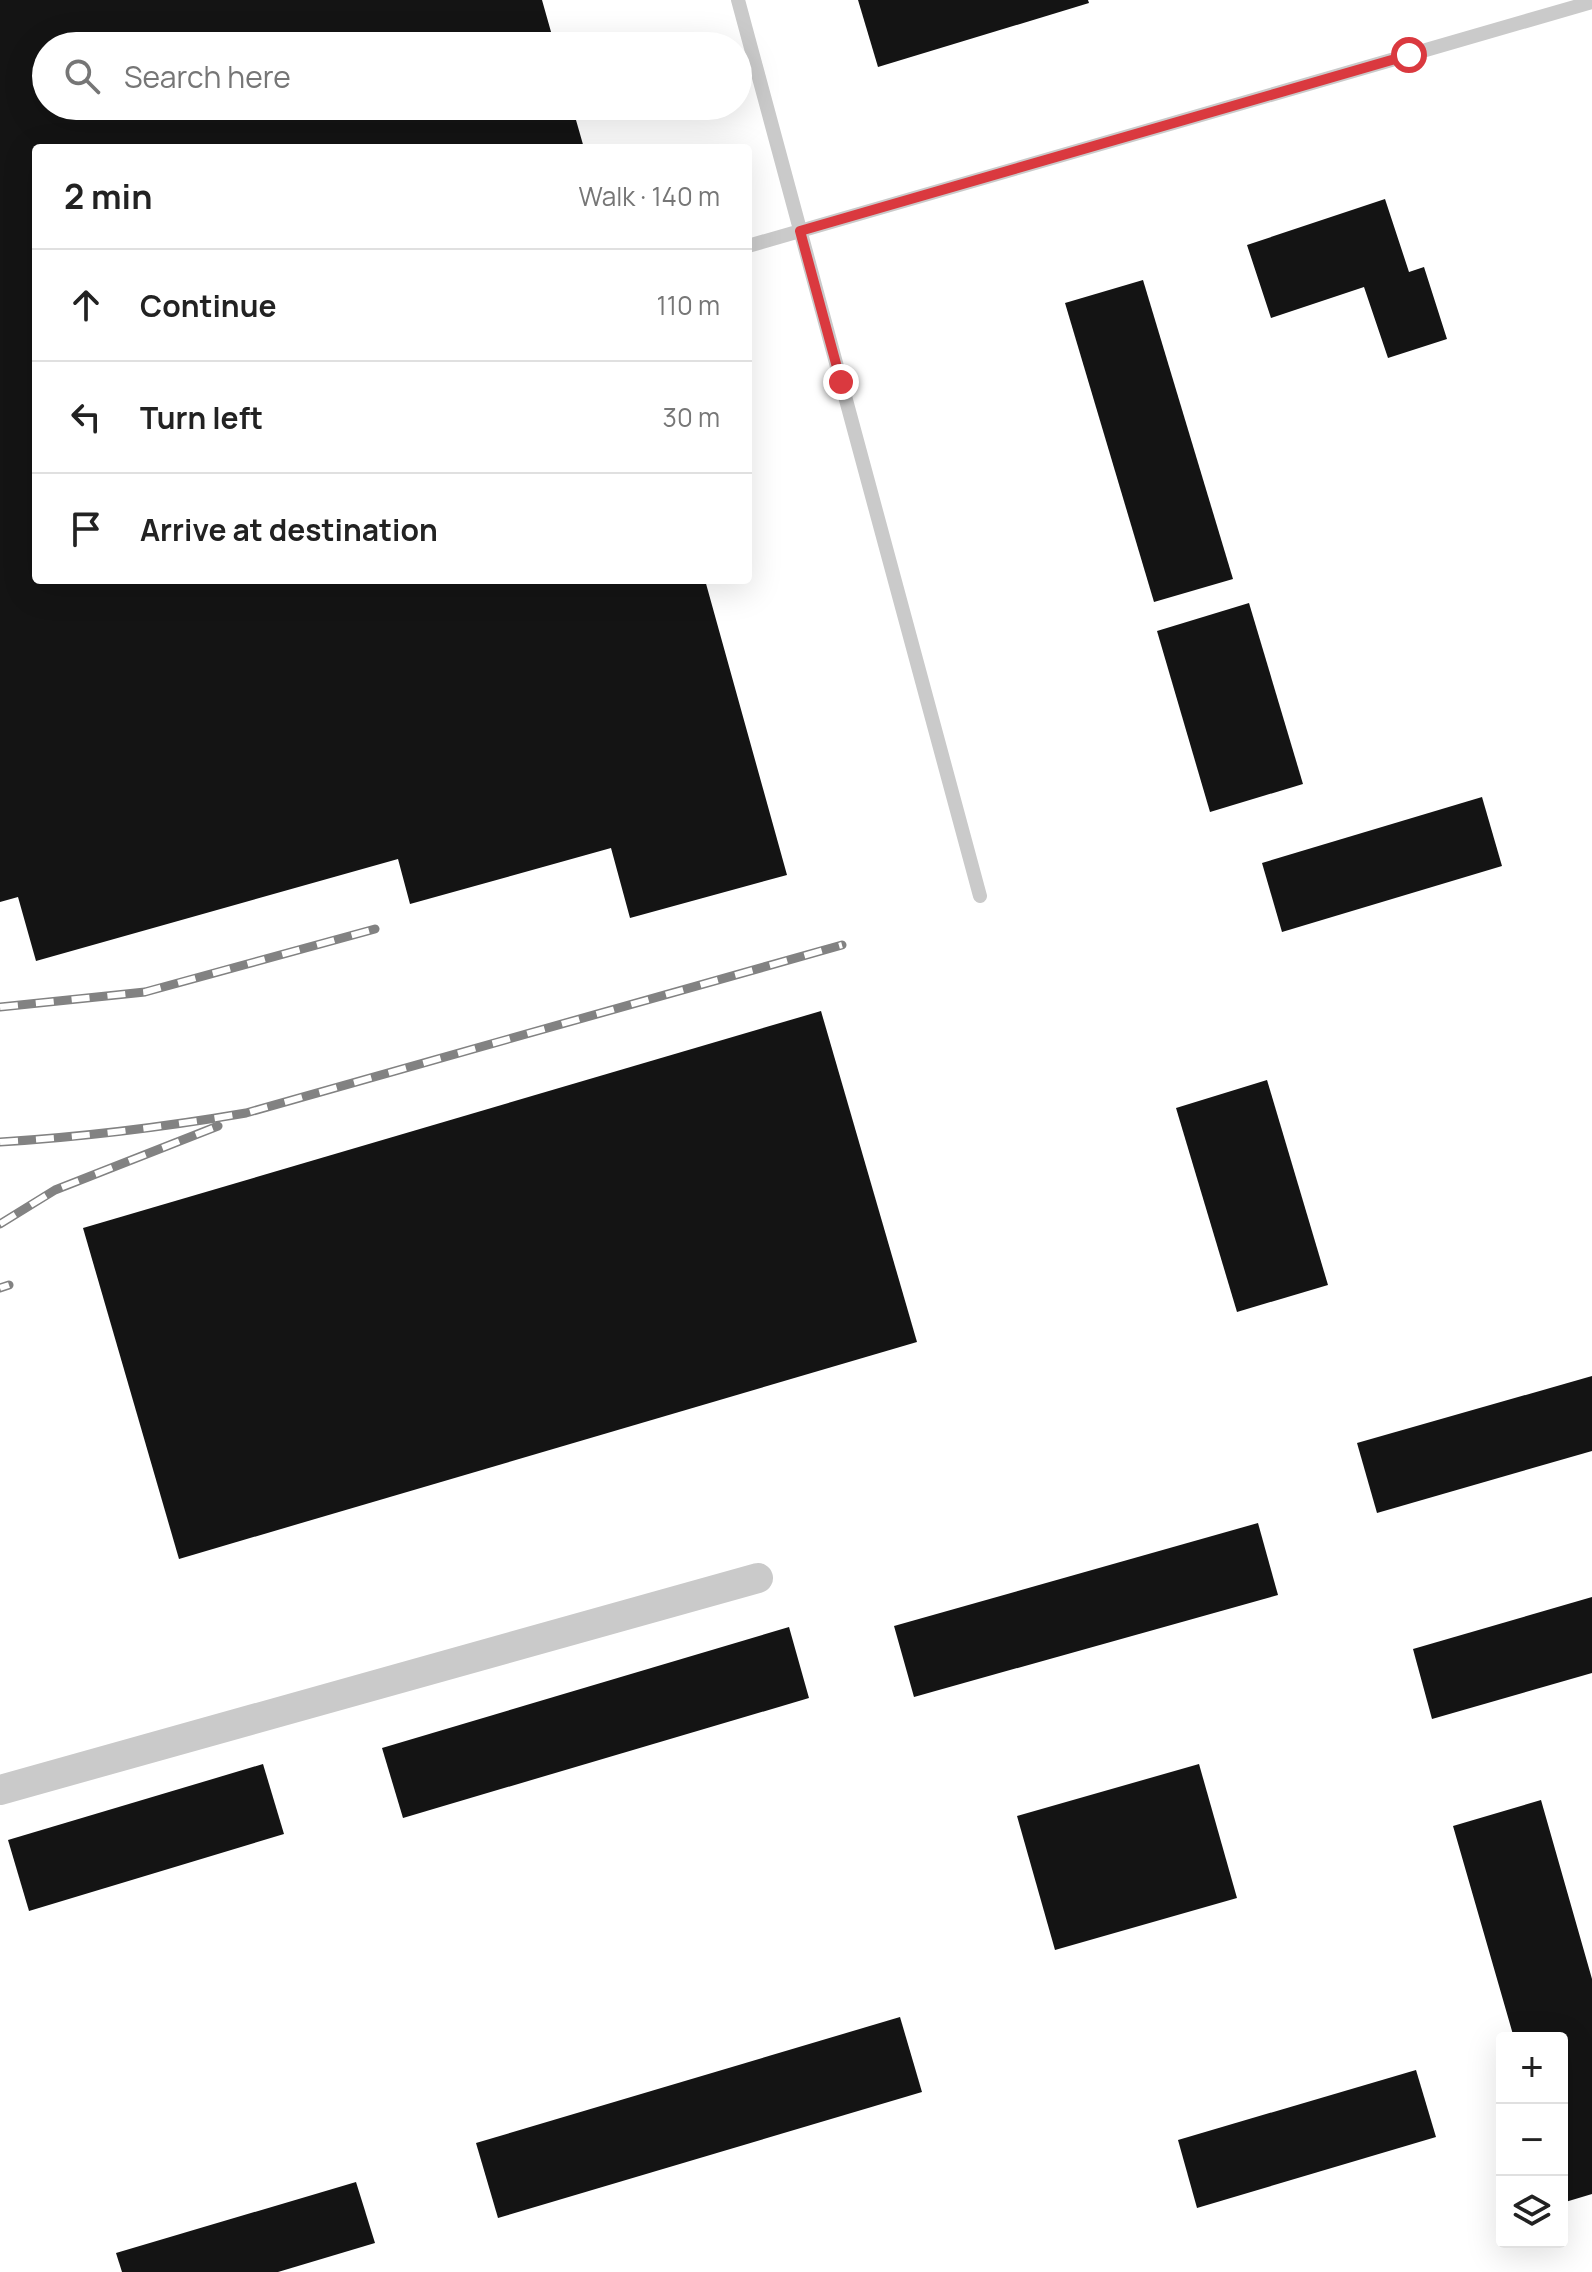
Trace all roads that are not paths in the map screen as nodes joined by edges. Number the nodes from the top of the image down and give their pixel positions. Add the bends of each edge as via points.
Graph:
1 (738, 0) edge
2 (1592, 2) edge
3 (747, 32) edge
4 (752, 52) edge
5 (800, 231) junction
6 (752, 245) edge
7 (980, 896) dead end
8 (758, 1578) dead end
9 (0, 1790) edge

1 - 3 lane
2 - 5 lane
4 - 5 lane
5 - 6 lane
5 - 7 lane
8 - 9 street

